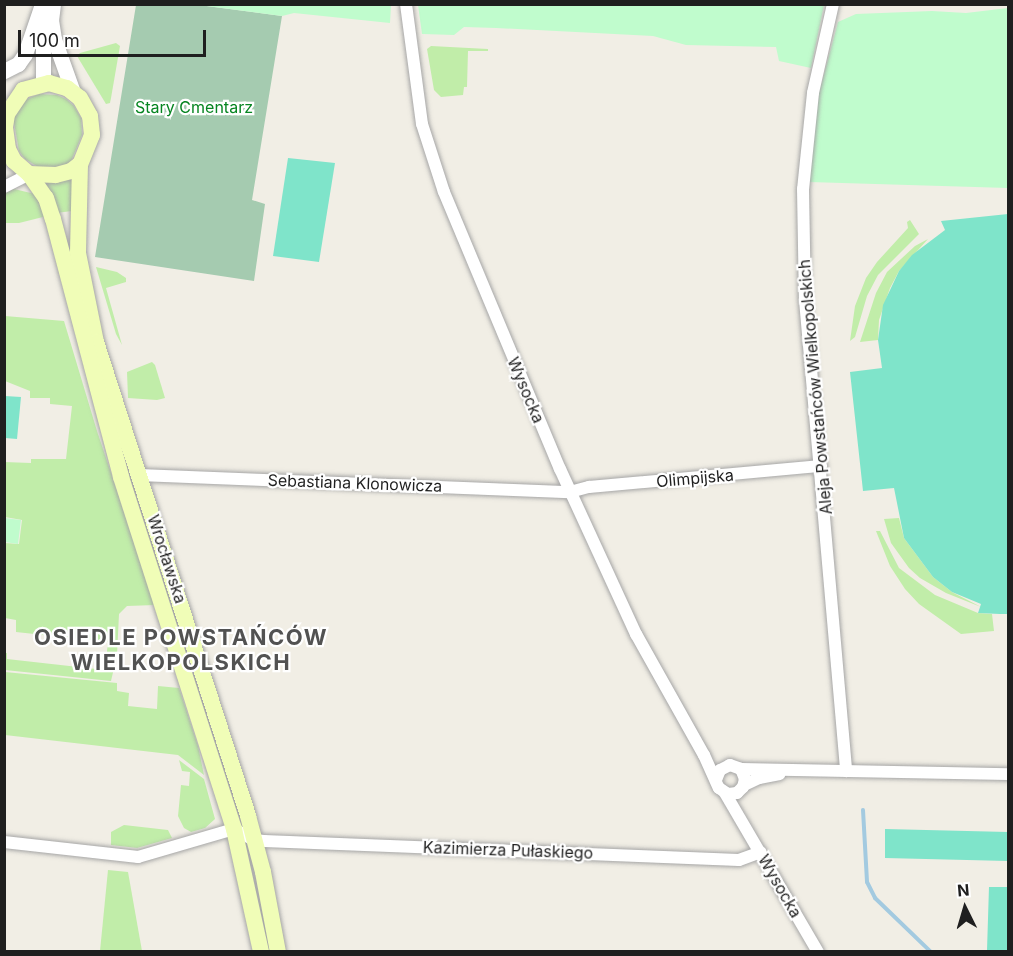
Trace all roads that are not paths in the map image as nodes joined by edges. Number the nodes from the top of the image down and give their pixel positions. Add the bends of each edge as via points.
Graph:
1 (43, 4) edge
2 (53, 4) edge
3 (406, 4) edge
4 (833, 4) edge
5 (4, 71) edge
6 (42, 84) junction
7 (12, 92) edge
8 (73, 92) junction
9 (5, 121) edge
10 (5, 146) edge
11 (80, 164) junction
12 (29, 174) junction
13 (4, 187) edge
14 (821, 466) junction
15 (139, 475) junction
16 (570, 492) junction
17 (704, 755) junction
18 (725, 766) junction
19 (741, 769) junction
20 (811, 770) junction
21 (846, 771) junction
22 (1008, 774) edge
23 (716, 780) junction
24 (742, 788) junction
25 (725, 793) junction
26 (742, 822) junction
27 (234, 830) junction
28 (254, 840) junction
29 (4, 842) edge
30 (760, 852) junction
31 (261, 951) edge
32 (278, 951) edge
33 (818, 951) edge

1 - 5 street via 25,54
1 - 6 street
2 - 8 street via 54,39
3 - 16 street, Wysocka via 420,112 431,157
4 - 14 street, Aleja Powstańców Wielkopolskich via 813,93 803,189 805,300
6 - 7 main road
6 - 8 main road via 56,84
7 - 9 main road
8 - 11 main road via 85,104 92,122 90,141
9 - 10 main road
10 - 12 main road
11 - 12 main road via 63,173
11 - 15 main road, Wrocławska via 80,261 101,363
12 - 13 street
12 - 27 main road, Wrocławska via 46,198 53,219 122,477
14 - 16 street, Olimpijska via 589,487
14 - 21 street, Aleja Powstańców Wielkopolskich
15 - 16 street, Sebastiana Klonowicza
15 - 28 main road, Wrocławska
16 - 17 street, Wysocka via 636,634
17 - 18 street
17 - 23 street, Wysocka
18 - 19 street
18 - 23 street
19 - 20 street
19 - 24 street via 745,776
20 - 21 street
20 - 24 street via 767,776
21 - 22 street
23 - 25 street
24 - 25 street
24 - 26 street, Wysocka
25 - 26 street, Wysocka
26 - 30 street, Wysocka
27 - 28 street
27 - 29 street via 138,857
27 - 31 main road, Wrocławska
28 - 30 street, Kazimierza Pułaskiego via 739,860
28 - 32 main road, Wrocławska
30 - 33 street, Wysocka

